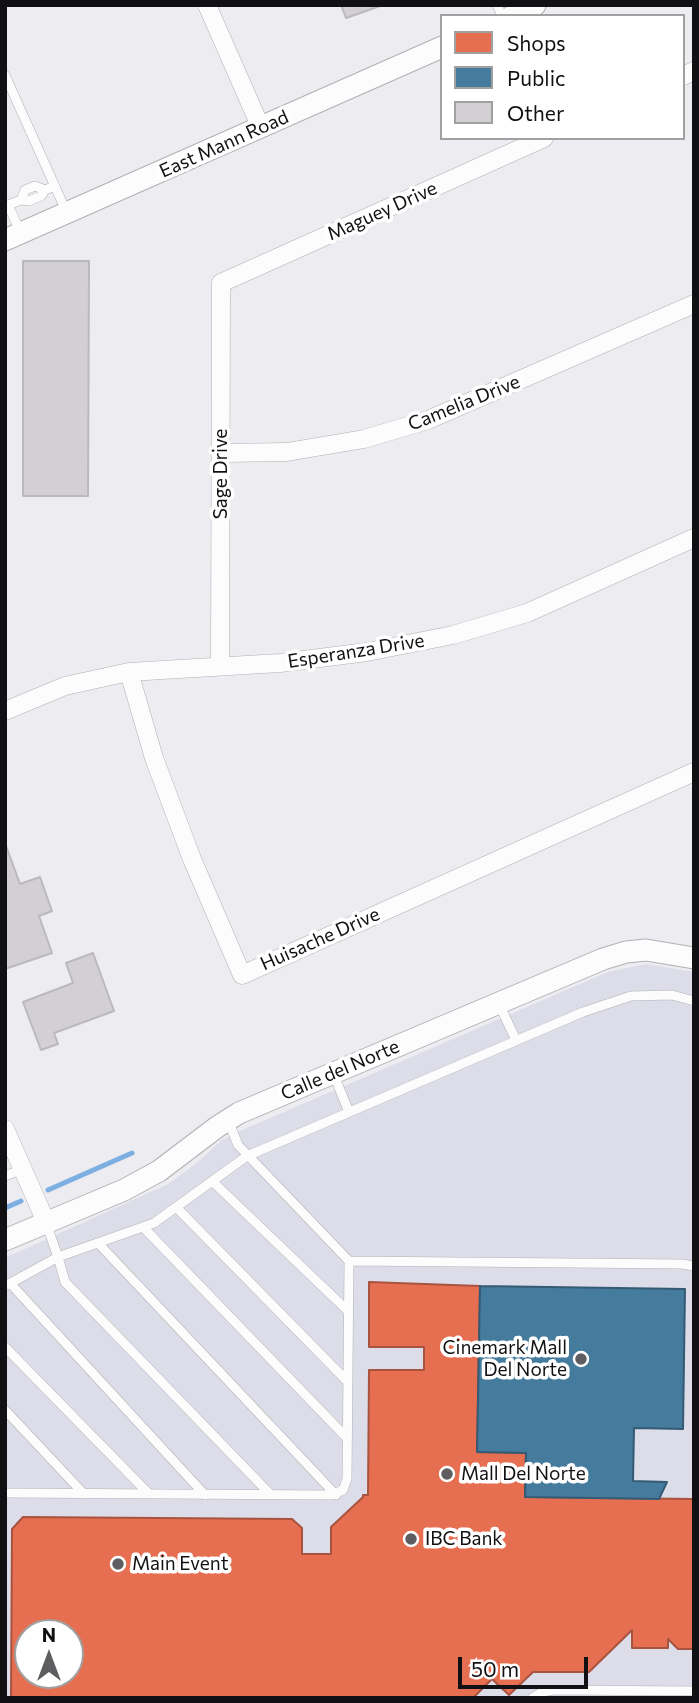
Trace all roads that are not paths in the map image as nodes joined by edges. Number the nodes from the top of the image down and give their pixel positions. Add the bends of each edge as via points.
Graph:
1 (207, 5) edge
2 (536, 5) edge
3 (516, 14) edge
4 (440, 48) edge
5 (5, 75) edge
6 (261, 128) junction
7 (540, 140) edge
8 (55, 186) junction
9 (67, 213) junction
10 (13, 236) edge
11 (221, 283) joint
12 (694, 304) edge
13 (222, 453) junction
14 (694, 538) edge
15 (220, 666) junction
16 (129, 672) junction
17 (5, 711) edge
18 (694, 772) edge
19 (694, 958) edge
20 (694, 1001) edge
21 (499, 1003) junction
22 (516, 1040) junction
23 (333, 1073) junction
24 (349, 1112) junction
25 (228, 1120) junction
26 (5, 1129) edge
27 (247, 1156) junction
28 (23, 1169) junction
29 (5, 1176) edge
30 (212, 1181) junction
31 (176, 1208) junction
32 (46, 1222) junction
33 (143, 1227) junction
34 (5, 1240) edge
35 (98, 1243) junction
36 (58, 1257) junction
37 (349, 1261) junction
38 (694, 1266) edge
39 (8, 1284) edge
40 (348, 1311) junction
41 (5, 1347) edge
42 (348, 1382) junction
43 (5, 1410) edge
44 (347, 1438) junction
45 (5, 1493) edge
46 (83, 1494) junction
47 (149, 1494) junction
48 (205, 1494) junction
49 (335, 1494) junction
50 (271, 1495) junction
51 (694, 1691) edge
52 (643, 1694) edge
53 (532, 1698) edge

1 - 6 street
2 - 3 street
4 - 6 street, East Mann Road
5 - 8 lane
6 - 9 street, East Mann Road
7 - 11 street, Maguey Drive
8 - 9 lane
8 - 10 lane via 45,190 35,186 8,205
9 - 10 street, East Mann Road
11 - 13 street, Sage Drive
12 - 13 street, Camelia Drive via 428,420 364,439 287,452
13 - 15 street, Sage Drive
14 - 15 street, Esperanza Drive via 527,613 453,635 367,652
15 - 16 street, Esperanza Drive
16 - 17 street, Esperanza Drive via 65,686
16 - 18 street, Huisache Drive via 154,758 242,975
19 - 21 street, Calle del Norte via 664,951 626,952
20 - 22 lane via 672,995 631,996
21 - 22 lane
21 - 23 street, Calle del Norte
22 - 24 lane
23 - 24 lane
23 - 25 street, Calle del Norte
24 - 27 lane
25 - 27 lane
25 - 32 street, Calle del Norte via 124,1191
26 - 28 street
27 - 30 lane
27 - 37 lane
28 - 29 lane
28 - 32 street
30 - 31 lane
30 - 40 lane
31 - 33 lane
31 - 42 lane
32 - 34 street, Calle del Norte
32 - 36 lane
33 - 35 lane
33 - 44 lane
35 - 36 lane
35 - 49 lane
36 - 39 lane
36 - 50 lane via 65,1283
37 - 38 lane
37 - 40 lane
39 - 48 lane
40 - 42 lane
41 - 47 lane
42 - 44 lane
43 - 46 lane
44 - 49 lane via 347,1479 343,1490
45 - 46 lane
46 - 47 lane
47 - 48 lane
48 - 50 lane
49 - 50 lane
51 - 52 lane
52 - 53 lane via 553,1690

